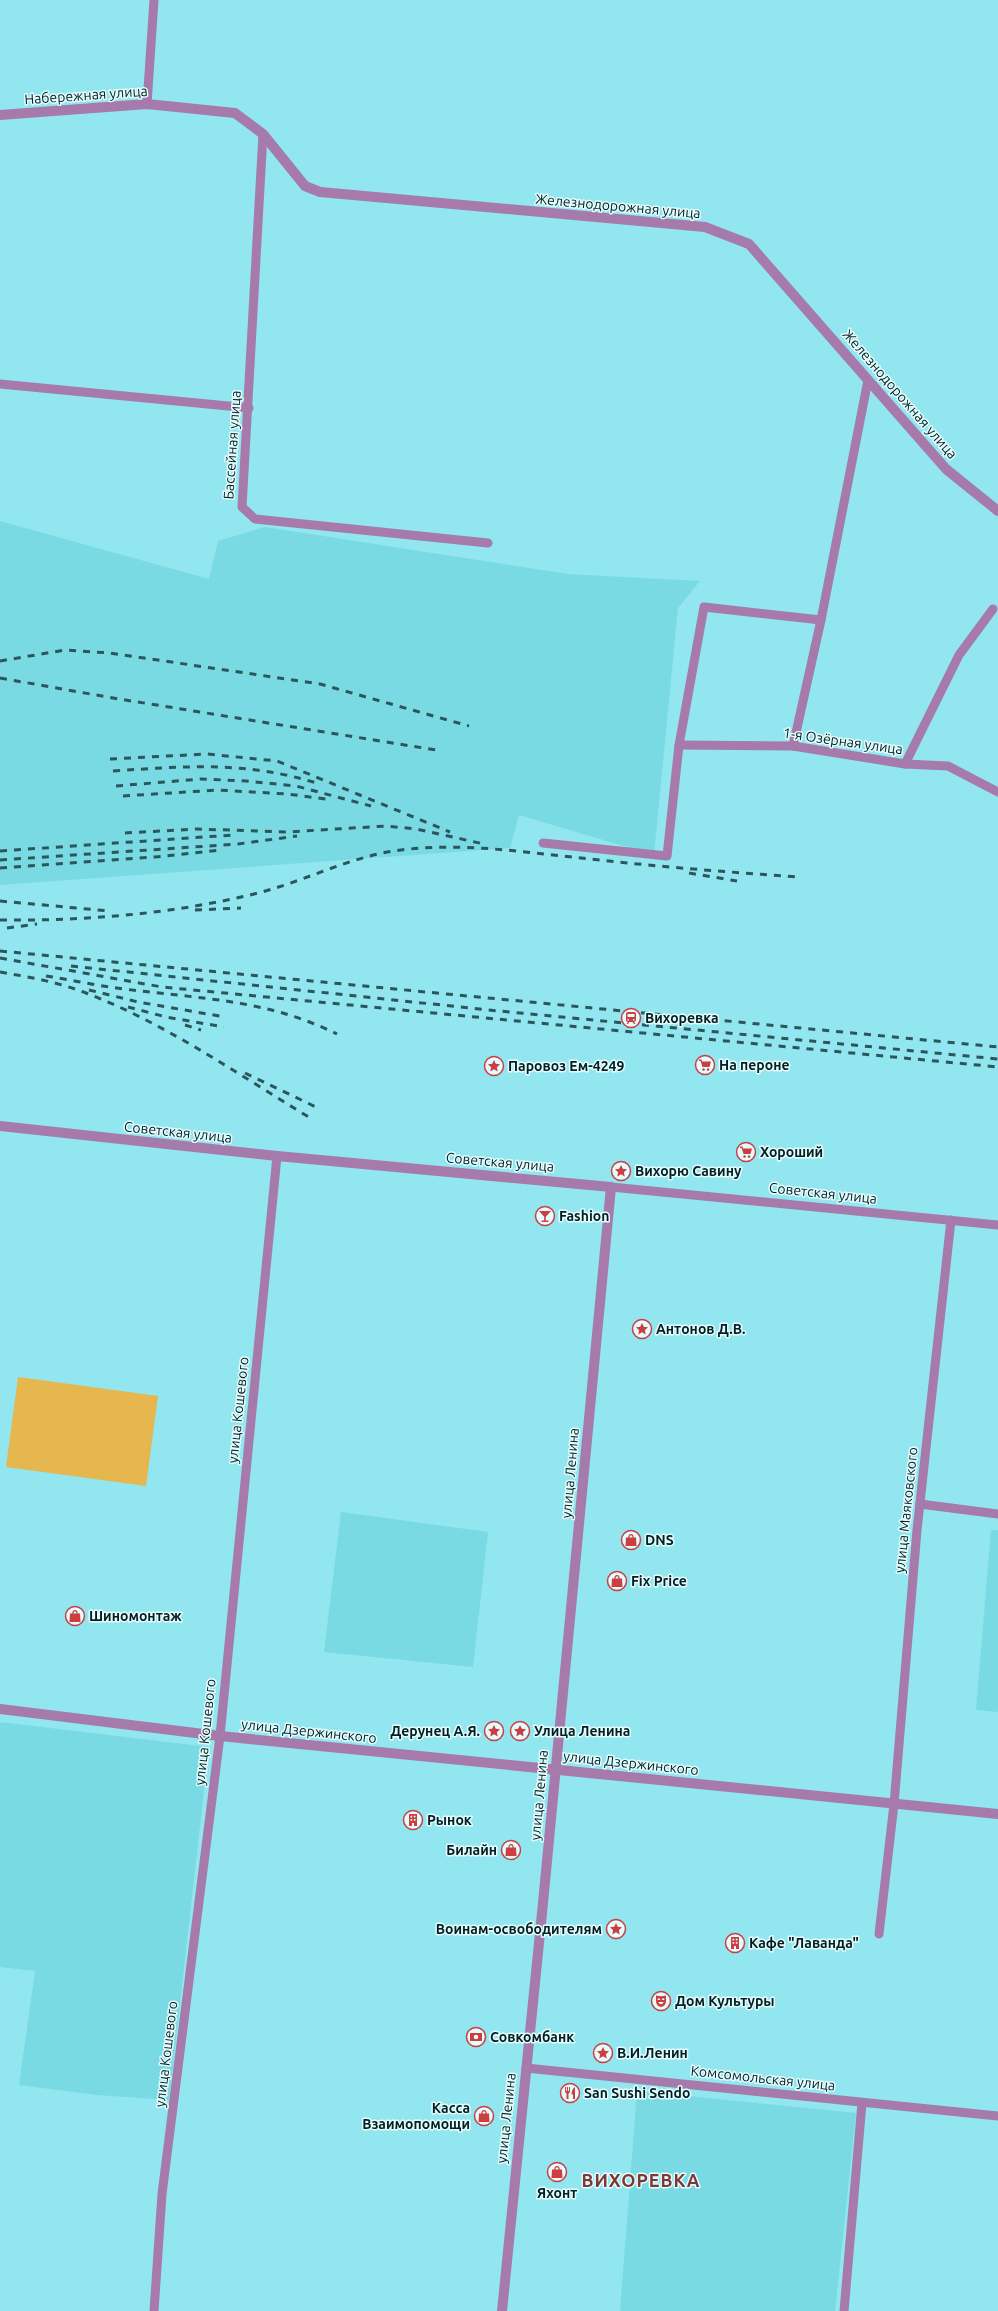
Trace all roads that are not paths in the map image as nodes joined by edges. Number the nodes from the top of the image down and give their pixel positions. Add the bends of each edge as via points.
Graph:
1 (154, 3) edge
2 (147, 104) junction
3 (0, 115) edge
4 (263, 134) junction
5 (868, 380) junction
6 (0, 384) edge
7 (249, 408) junction
8 (998, 511) edge
9 (488, 543) dead end
10 (993, 609) dead end
11 (821, 620) junction
12 (679, 745) junction
13 (793, 746) junction
14 (905, 764) junction
15 (998, 792) edge
16 (543, 843) dead end
17 (0, 1126) edge
18 (277, 1156) junction
19 (611, 1187) junction
20 (951, 1220) junction
21 (998, 1225) edge
22 (920, 1504) junction
23 (998, 1514) edge
24 (0, 1709) edge
25 (220, 1736) junction
26 (556, 1770) junction
27 (894, 1804) junction
28 (998, 1814) edge
29 (879, 1934) dead end
30 (526, 2068) junction
31 (862, 2103) junction
32 (998, 2116) edge
33 (154, 2311) edge
34 (502, 2311) edge
35 (844, 2311) edge

1 - 2 street
2 - 3 street, Набережная улица
2 - 4 street, Набережная улица via 235,113
4 - 5 street, Железнодорожная улица via 305,186 320,192 705,227 750,244
4 - 7 street, Бассейная улица
5 - 8 street, Железнодорожная улица via 946,469
5 - 11 street
6 - 7 street
7 - 9 street, Бассейная улица via 242,507 254,519
10 - 14 street via 958,654
11 - 12 street via 704,607
11 - 13 street
12 - 13 street, 1-я Озёрная улица
12 - 16 street via 667,856
13 - 14 street, 1-я Озёрная улица
14 - 15 street, 1-я Озёрная улица via 948,766
17 - 18 street, Советская улица
18 - 19 street, Советская улица
18 - 25 street, улица Кошевого
19 - 20 street, Советская улица
19 - 26 street, улица Ленина
20 - 21 street, Советская улица
20 - 22 street, улица Маяковского
22 - 23 street
22 - 27 street, улица Маяковского
24 - 25 street, улица Дзержинского
25 - 26 street, улица Дзержинского
25 - 33 street, улица Кошевого via 162,2194
26 - 27 street, улица Дзержинского
26 - 30 street, улица Ленина
27 - 28 street, улица Дзержинского
27 - 29 street, улица Маяковского
30 - 31 street, Комсомольская улица
30 - 34 street, улица Ленина
31 - 32 street, Комсомольская улица
31 - 35 street

